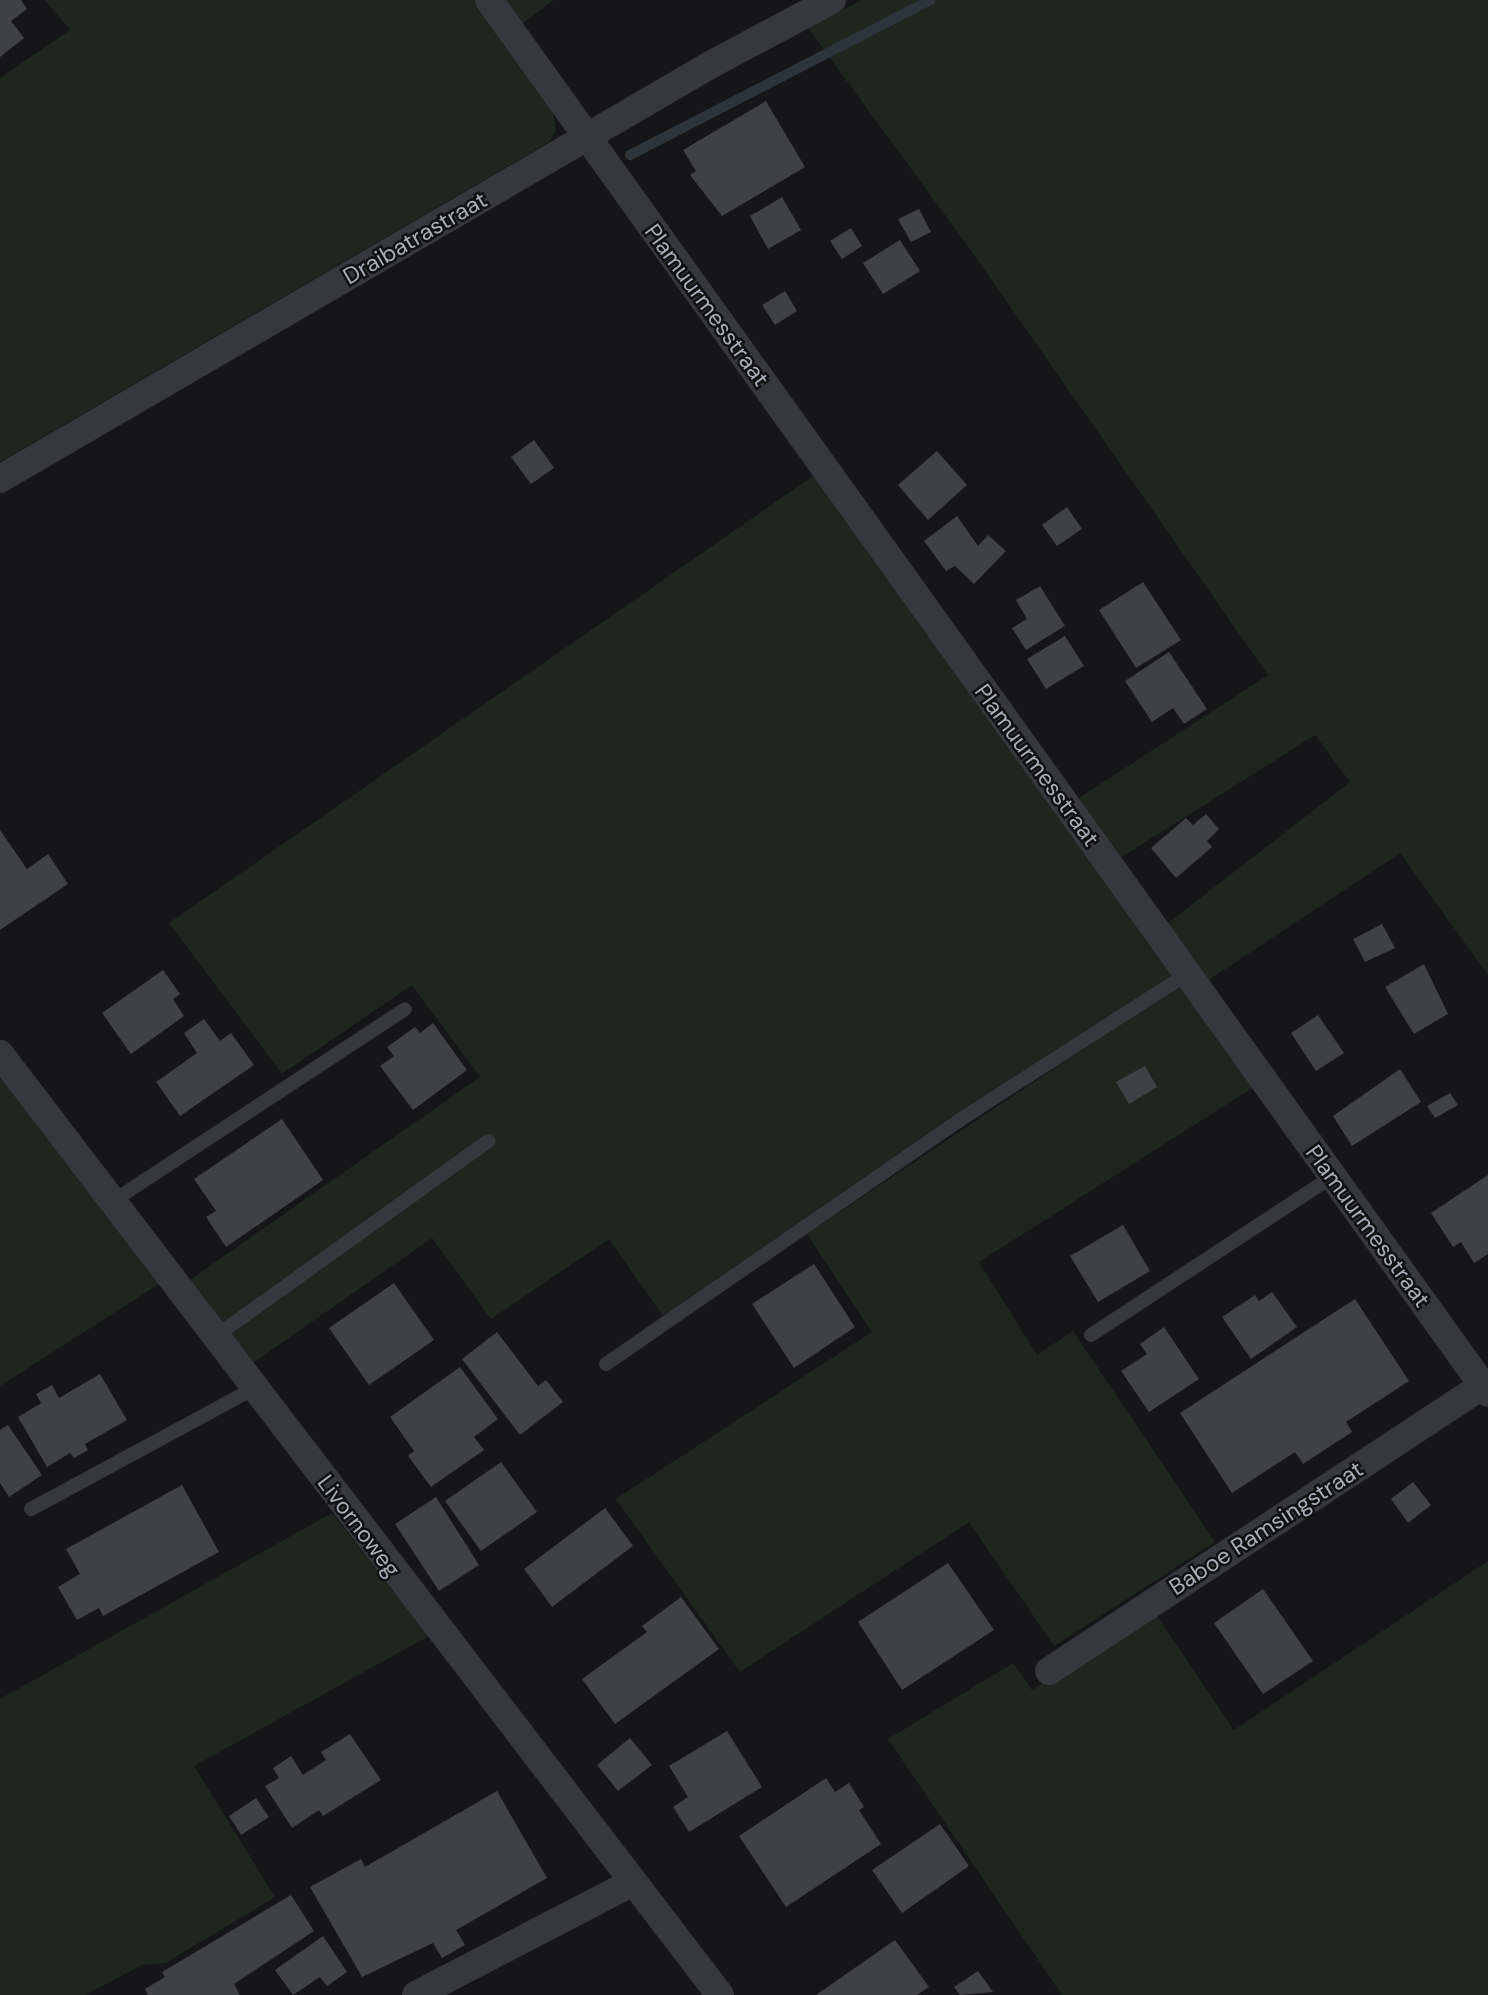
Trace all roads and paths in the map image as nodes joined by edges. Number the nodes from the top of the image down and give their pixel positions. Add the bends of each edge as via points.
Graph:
1 (489, 0) edge
2 (832, 0) edge
3 (587, 137) junction
4 (0, 479) edge
5 (1187, 974) junction
6 (405, 1009) dead end
7 (0, 1054) edge
8 (488, 1141) dead end
9 (1333, 1176) junction
10 (113, 1201) junction
11 (1091, 1335) dead end
12 (216, 1336) junction
13 (606, 1364) dead end
14 (255, 1388) junction
15 (1485, 1390) edge
16 (31, 1509) dead end
17 (1049, 1671) dead end
18 (633, 1882) junction
19 (416, 1995) edge
20 (720, 1995) edge

1 - 3 street, Plamuurmesstraat
2 - 3 street, Draibatrastraat
3 - 4 street, Draibatrastraat
3 - 5 street, Plamuurmesstraat
5 - 9 street, Plamuurmesstraat
5 - 13 lane via 958,1121
6 - 10 lane
7 - 10 street, Livornoweg
8 - 12 lane
9 - 11 lane
9 - 15 street, Plamuurmesstraat
10 - 12 street, Livornoweg
12 - 14 street, Livornoweg
14 - 16 lane
14 - 18 street, Livornoweg
15 - 17 street, Baboe Ramsingstraat
18 - 19 street
18 - 20 street, Livornoweg

